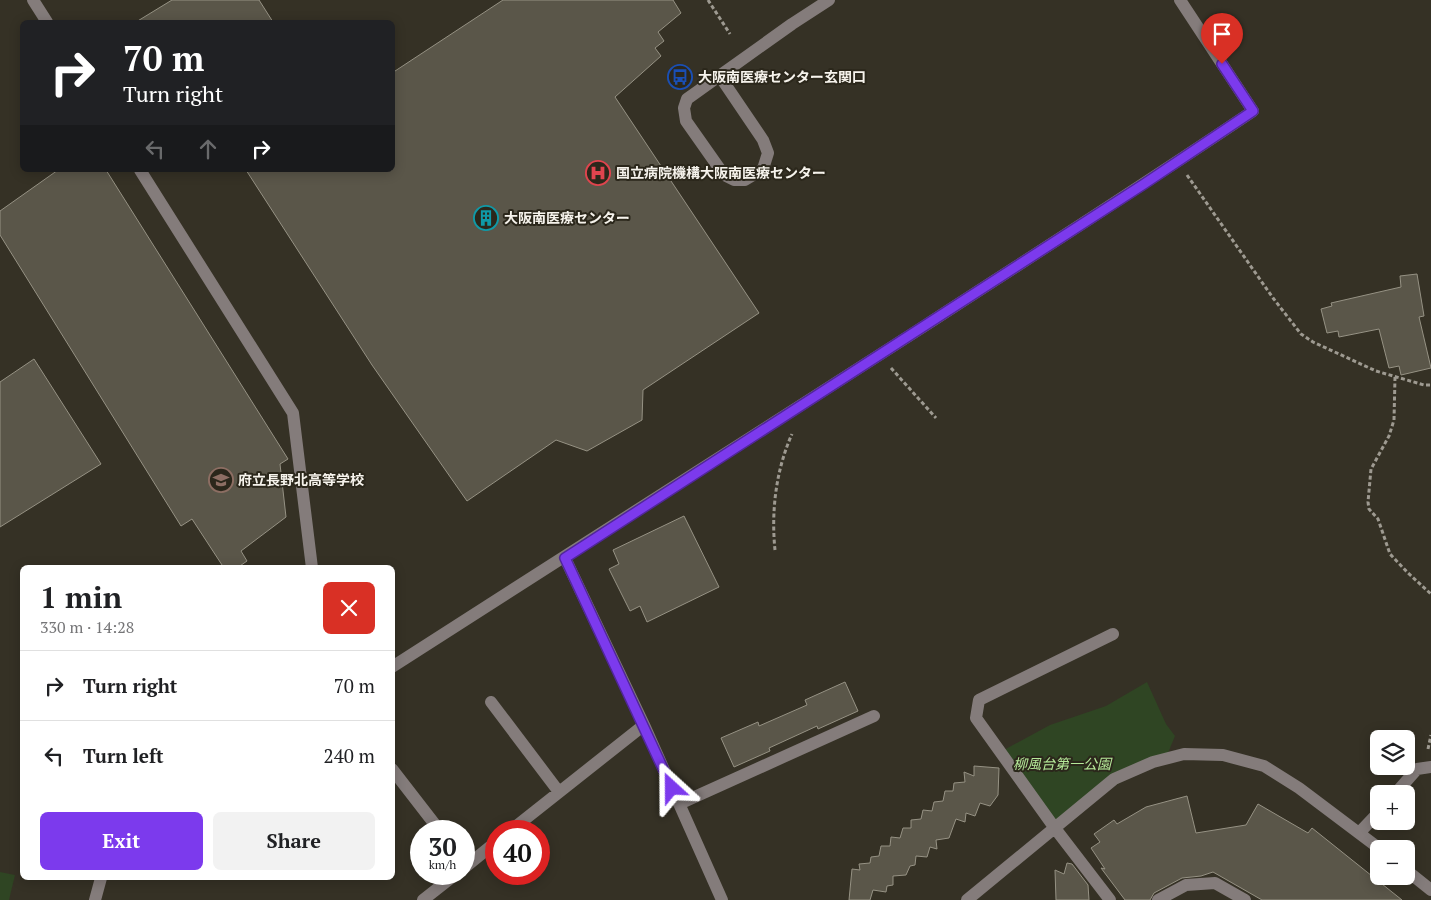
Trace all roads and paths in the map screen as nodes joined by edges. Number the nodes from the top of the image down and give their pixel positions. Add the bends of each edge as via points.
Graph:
1 (33, 0) edge
2 (708, 0) edge
3 (829, 0) edge
4 (1180, 0) edge
5 (46, 20) edge
6 (730, 34) dead end
7 (719, 75) junction
8 (1177, 162) junction
9 (141, 172) edge
10 (880, 355) junction
11 (1395, 377) junction
12 (1431, 385) edge
13 (802, 405) junction
14 (936, 418) dead end
15 (775, 550) dead end
16 (565, 558) junction
17 (312, 565) edge
18 (1431, 594) edge
19 (1113, 634) dead end
20 (395, 665) edge
21 (491, 702) dead end
22 (874, 716) dead end
23 (644, 725) junction
24 (1431, 767) edge
25 (395, 773) edge
26 (1403, 785) edge
27 (559, 792) junction
28 (679, 804) junction
29 (431, 820) edge
30 (524, 820) edge
31 (1370, 821) edge
32 (1054, 827) junction
33 (1360, 832) junction
34 (1370, 840) edge
35 (1415, 877) edge
36 (101, 880) edge
37 (441, 885) edge
38 (1431, 890) edge
39 (95, 900) edge
40 (423, 900) edge
41 (722, 900) edge
42 (967, 900) edge
43 (1110, 900) edge
44 (1158, 900) edge
45 (1245, 900) edge

1 - 5 street
2 - 6 path
3 - 7 street
4 - 8 street via 1253,111
7 - 7 street via 763,140 768,153 763,169 745,180 734,180 724,175 686,121 684,108 687,99
8 - 10 street
8 - 11 path via 1300,334
9 - 17 street via 293,413
10 - 13 street
10 - 14 path
11 - 12 path
11 - 18 path via 1394,420 1371,469 1369,509 1378,519 1390,554
13 - 15 path via 778,478 773,529
13 - 16 street
16 - 20 street
16 - 23 street
19 - 32 street via 979,700 976,718
21 - 27 street
22 - 28 street
23 - 27 street
23 - 28 street
24 - 26 street via 1417,769
25 - 29 street
27 - 30 street
28 - 41 street
31 - 33 street
32 - 33 street via 1114,779 1153,762 1184,754 1223,755 1264,766
32 - 42 street
32 - 43 street
33 - 34 street
35 - 38 street
36 - 39 street
37 - 40 street
44 - 45 street via 1186,885 1214,884

